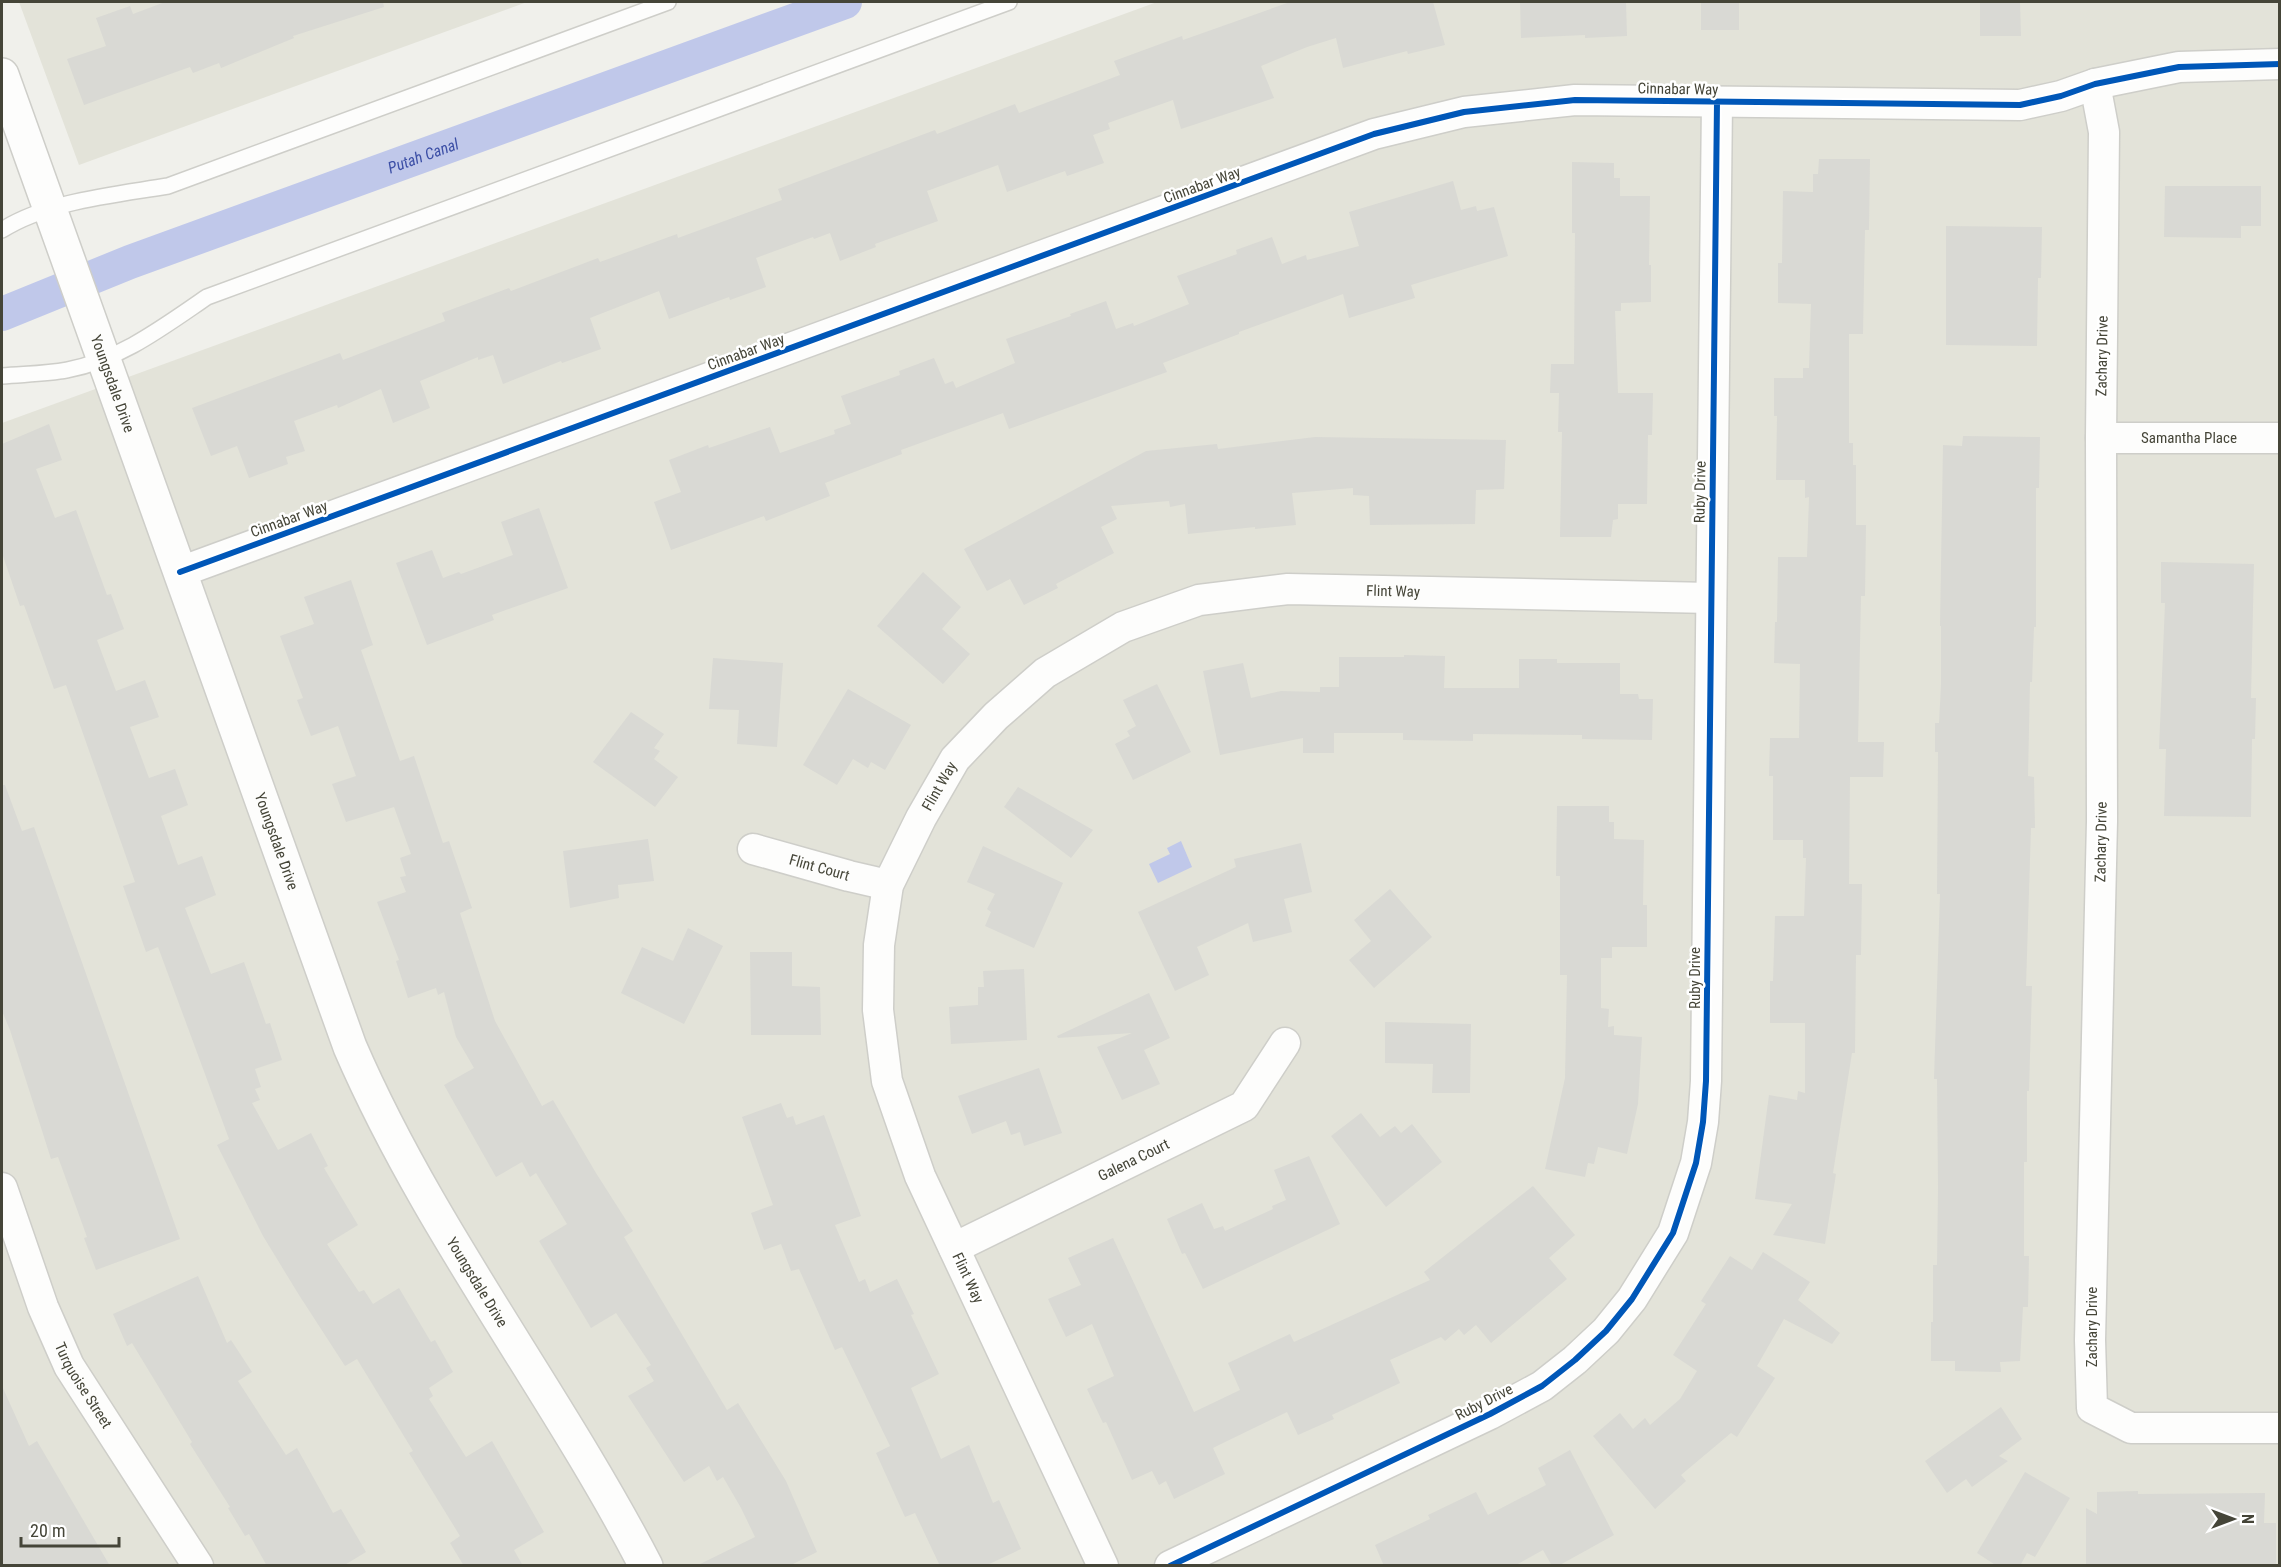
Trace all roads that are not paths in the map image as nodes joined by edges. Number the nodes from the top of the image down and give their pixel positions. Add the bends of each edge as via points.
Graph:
1 (668, 2) edge
2 (1009, 2) edge
3 (2280, 64) edge
4 (2, 75) edge
5 (2095, 84) junction
6 (1717, 102) junction
7 (51, 215) junction
8 (2, 230) edge
9 (98, 349) junction
10 (2, 376) edge
11 (2101, 438) junction
12 (2280, 438) edge
13 (180, 572) junction
14 (1711, 598) junction
15 (753, 849) dead end
16 (888, 885) junction
17 (1285, 1043) dead end
18 (2, 1188) edge
19 (954, 1248) junction
20 (2280, 1428) edge
21 (198, 1566) edge
22 (646, 1566) edge
23 (1103, 1566) edge
24 (1170, 1566) edge

1 - 7 lane via 168,186 87,199
2 - 9 lane via 207,297 140,342
3 - 5 street, Cinnabar Way via 2179,67
4 - 7 street, Youngsdale Drive
5 - 6 street, Cinnabar Way via 2020,105
5 - 11 street, Zachary Drive via 2104,132
6 - 13 street, Cinnabar Way via 1575,100 1511,105 1374,134
6 - 14 street, Ruby Drive
7 - 8 lane via 13,222
7 - 9 street, Youngsdale Drive
9 - 10 lane via 66,370
9 - 13 street, Youngsdale Drive
11 - 12 street, Samantha Place
11 - 20 street, Zachary Drive via 2102,821 2090,1340 2092,1408 2131,1428
13 - 22 street, Youngsdale Drive via 350,1047 374,1101 413,1175 593,1469
14 - 16 street, Flint Way via 1288,589 1199,600 1123,627 1045,673 996,716 955,759
14 - 24 street, Ruby Drive via 1703,1122 1688,1193 1662,1253 1606,1331 1542,1386
15 - 16 street, Flint Court
16 - 19 street, Flint Way via 879,945 878,1010 887,1081 920,1176
17 - 19 street, Galena Court via 1244,1107
18 - 21 street, Turquoise Street via 43,1307 69,1366
19 - 23 street, Flint Way

